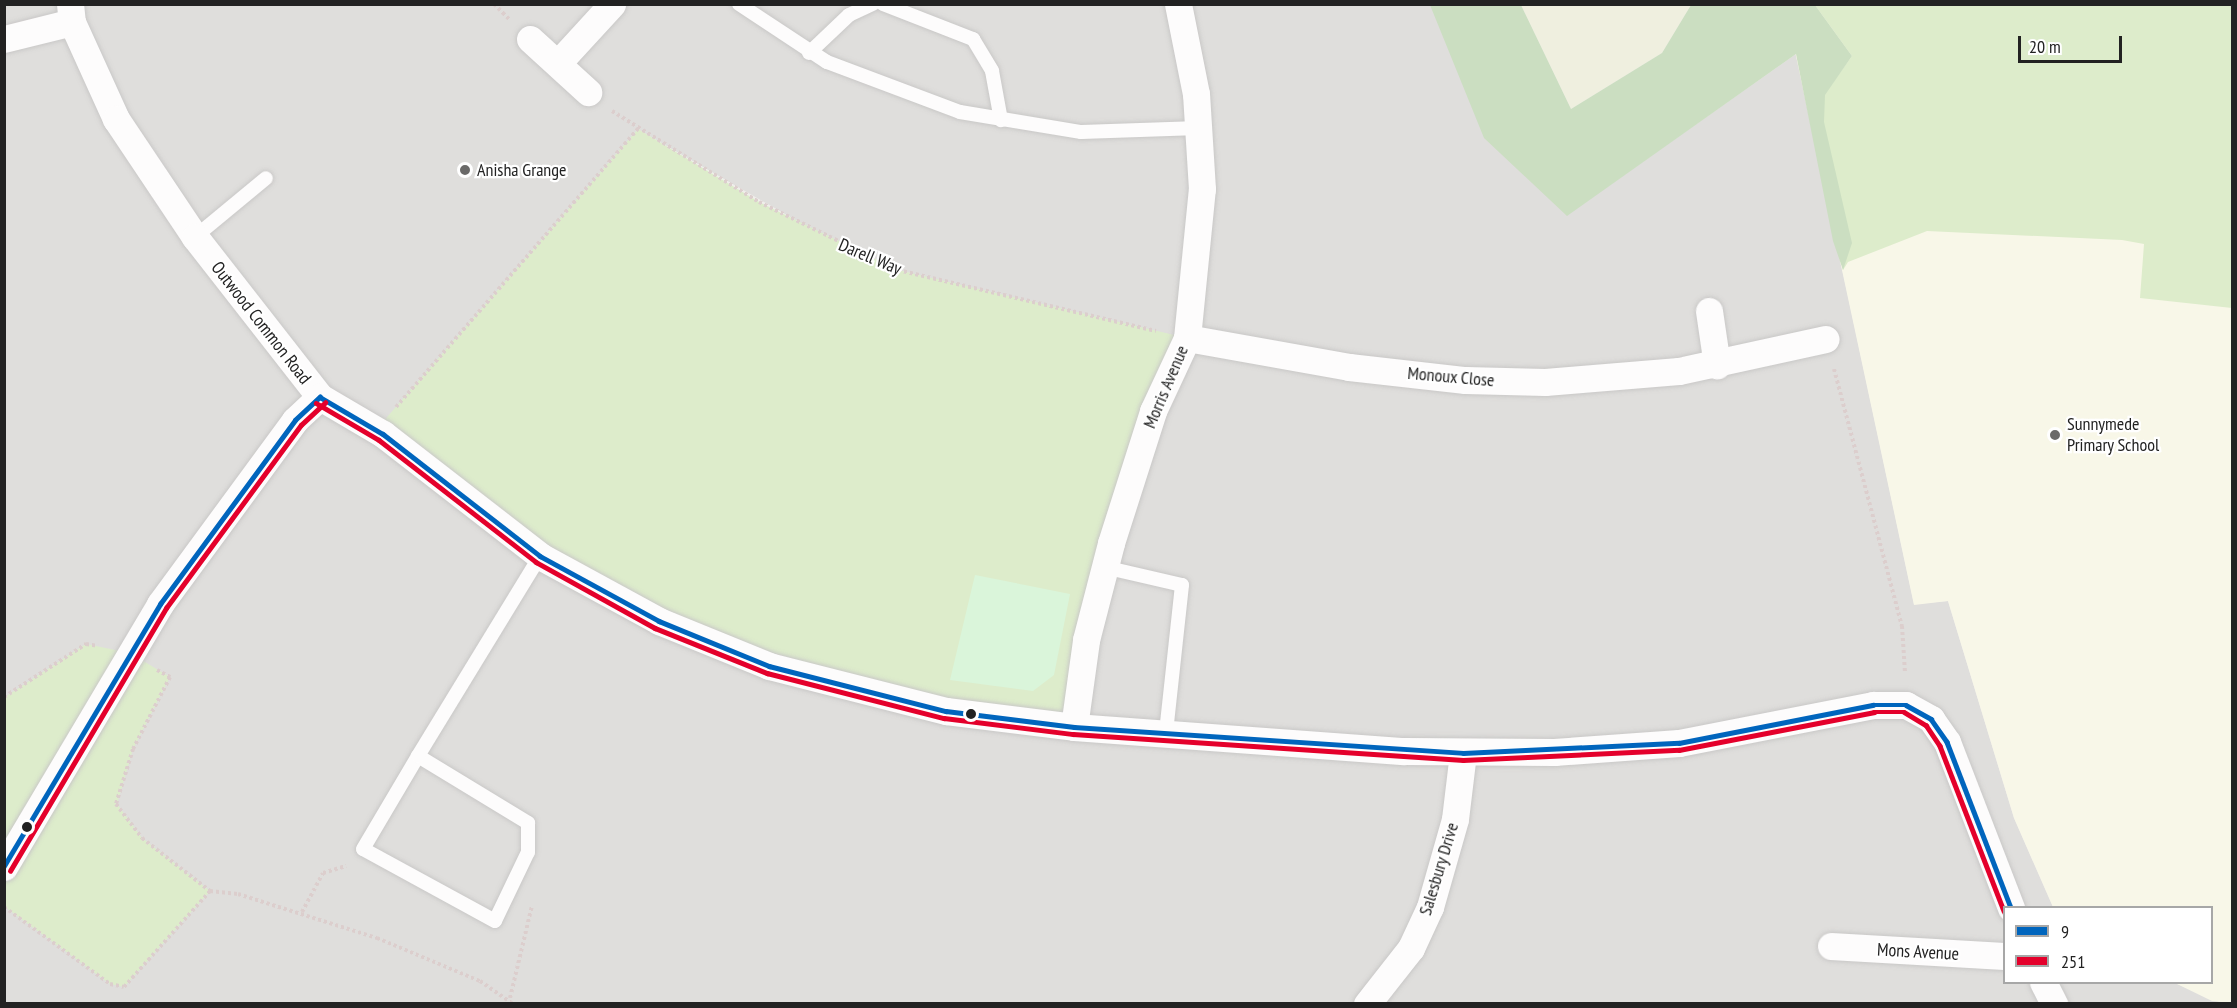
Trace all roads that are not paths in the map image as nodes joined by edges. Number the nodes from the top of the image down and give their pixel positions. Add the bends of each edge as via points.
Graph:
1 (612, 4) edge
2 (739, 4) edge
3 (873, 4) edge
4 (883, 4) edge
5 (1178, 4) edge
6 (71, 13) edge
7 (4, 39) edge
8 (530, 39) dead end
9 (810, 53) junction
10 (558, 63) junction
11 (588, 92) road end
12 (1001, 120) junction
13 (1199, 128) junction
14 (266, 178) dead end
15 (195, 237) junction
16 (1709, 311) dead end
17 (1187, 338) junction
18 (1826, 339) road end
19 (1717, 365) junction
20 (320, 398) junction
21 (540, 556) junction
22 (1104, 567) junction
23 (1074, 727) junction
24 (1166, 732) junction
25 (1463, 753) junction
26 (418, 756) junction
27 (4, 867) edge
28 (2010, 906) edge
29 (1831, 946) dead end
30 (2003, 956) edge
31 (2044, 984) edge
32 (1378, 1000) edge
33 (2054, 1004) edge

1 - 10 street
2 - 9 lane
3 - 9 lane via 849,15
4 - 12 lane via 973,39 992,71
5 - 13 street, Morris Avenue
6 - 7 street
6 - 15 street, Outwood Common Road via 116,119
8 - 10 street
9 - 12 lane via 960,112
10 - 11 street
12 - 13 lane via 1112,133
13 - 17 street, Morris Avenue via 1202,189
14 - 15 lane
15 - 20 street, Outwood Common Road
16 - 19 street
17 - 19 street, Monoux Close via 1465,380 1545,382
17 - 22 street, Morris Avenue via 1154,411
18 - 19 street, Monoux Close
20 - 21 street via 383,434
20 - 27 street, Outwood Common Road via 295,420 234,499 130,653
21 - 23 street via 658,621 769,666 946,711
21 - 26 lane
22 - 23 street, Morris Avenue via 1086,640
22 - 24 lane via 1182,585
23 - 24 street
24 - 25 street
25 - 28 street via 1679,743 1873,705 1906,705 1931,719 1947,742
25 - 32 street, Salesbury Drive via 1455,819 1430,907 1411,948
26 - 26 lane via 363,849 495,921 528,852 528,823
29 - 30 street, Mons Avenue
31 - 33 street

